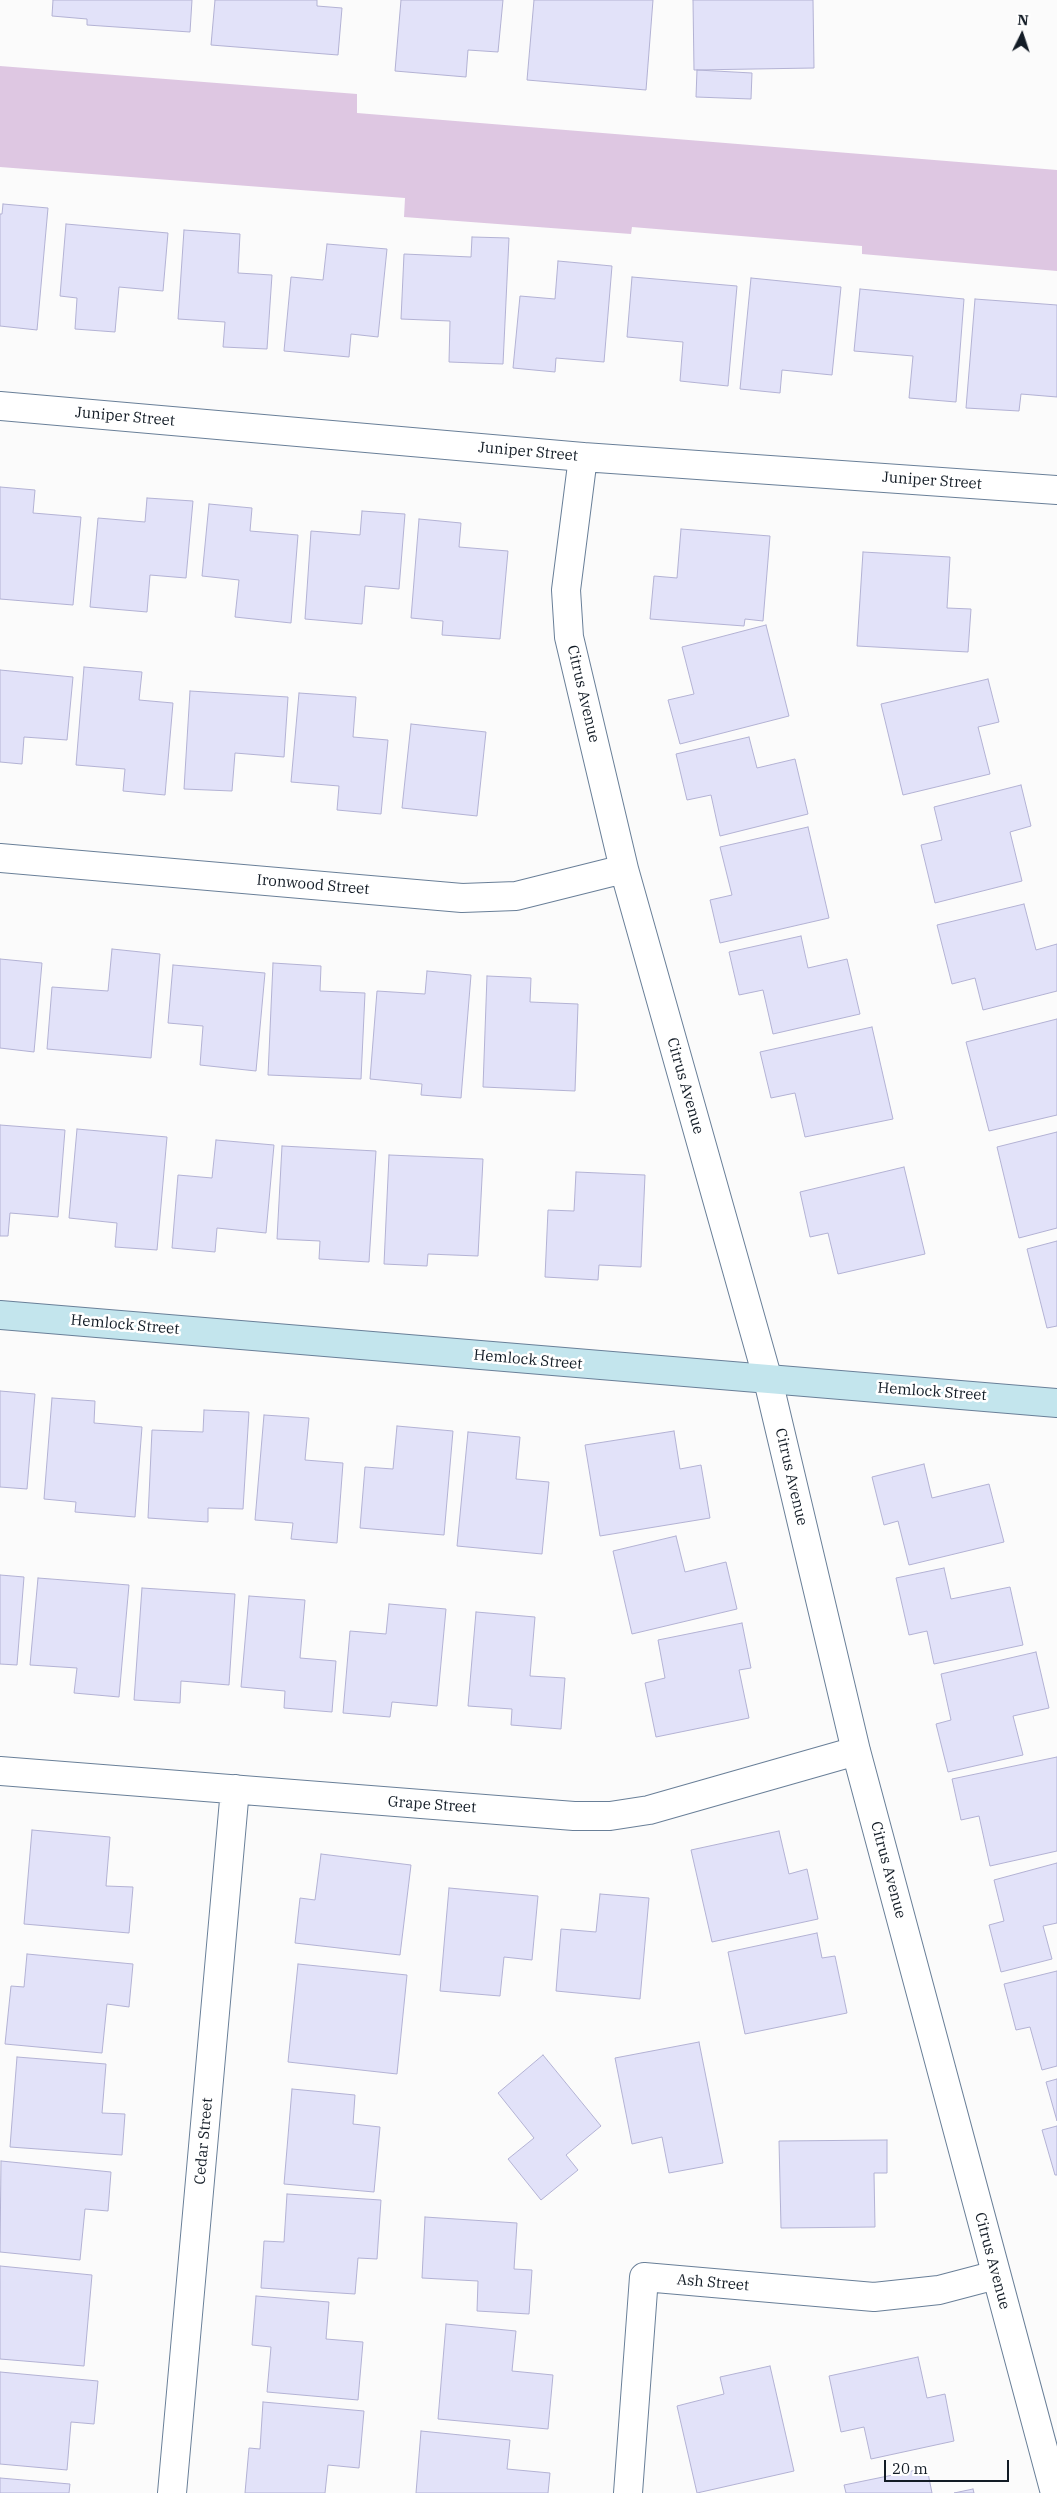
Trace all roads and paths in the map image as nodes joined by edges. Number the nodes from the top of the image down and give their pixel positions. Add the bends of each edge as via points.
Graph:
1 (0, 406) edge
2 (583, 457) junction
3 (1057, 490) edge
4 (0, 858) edge
5 (624, 869) junction
6 (0, 1315) edge
7 (768, 1380) junction
8 (1057, 1403) edge
9 (856, 1752) junction
10 (0, 1771) edge
11 (235, 1789) junction
12 (996, 2275) junction
13 (172, 2493) edge
14 (628, 2493) edge
15 (1056, 2493) edge

1 - 2 street, Juniper Street
2 - 3 street, Juniper Street
2 - 5 street, Citrus Avenue via 566,590 569,637
4 - 5 street, Ironwood Street via 462,898 516,896
5 - 7 street, Citrus Avenue
6 - 7 street, Hemlock Street
7 - 8 street, Hemlock Street
7 - 9 street, Citrus Avenue
9 - 11 street, Grape Street via 649,1810 610,1816 574,1816
9 - 12 street, Citrus Avenue
10 - 11 street, Grape Street
11 - 13 street, Cedar Street
12 - 14 street, Ash Street via 939,2290 874,2297 644,2277
12 - 15 street, Citrus Avenue

